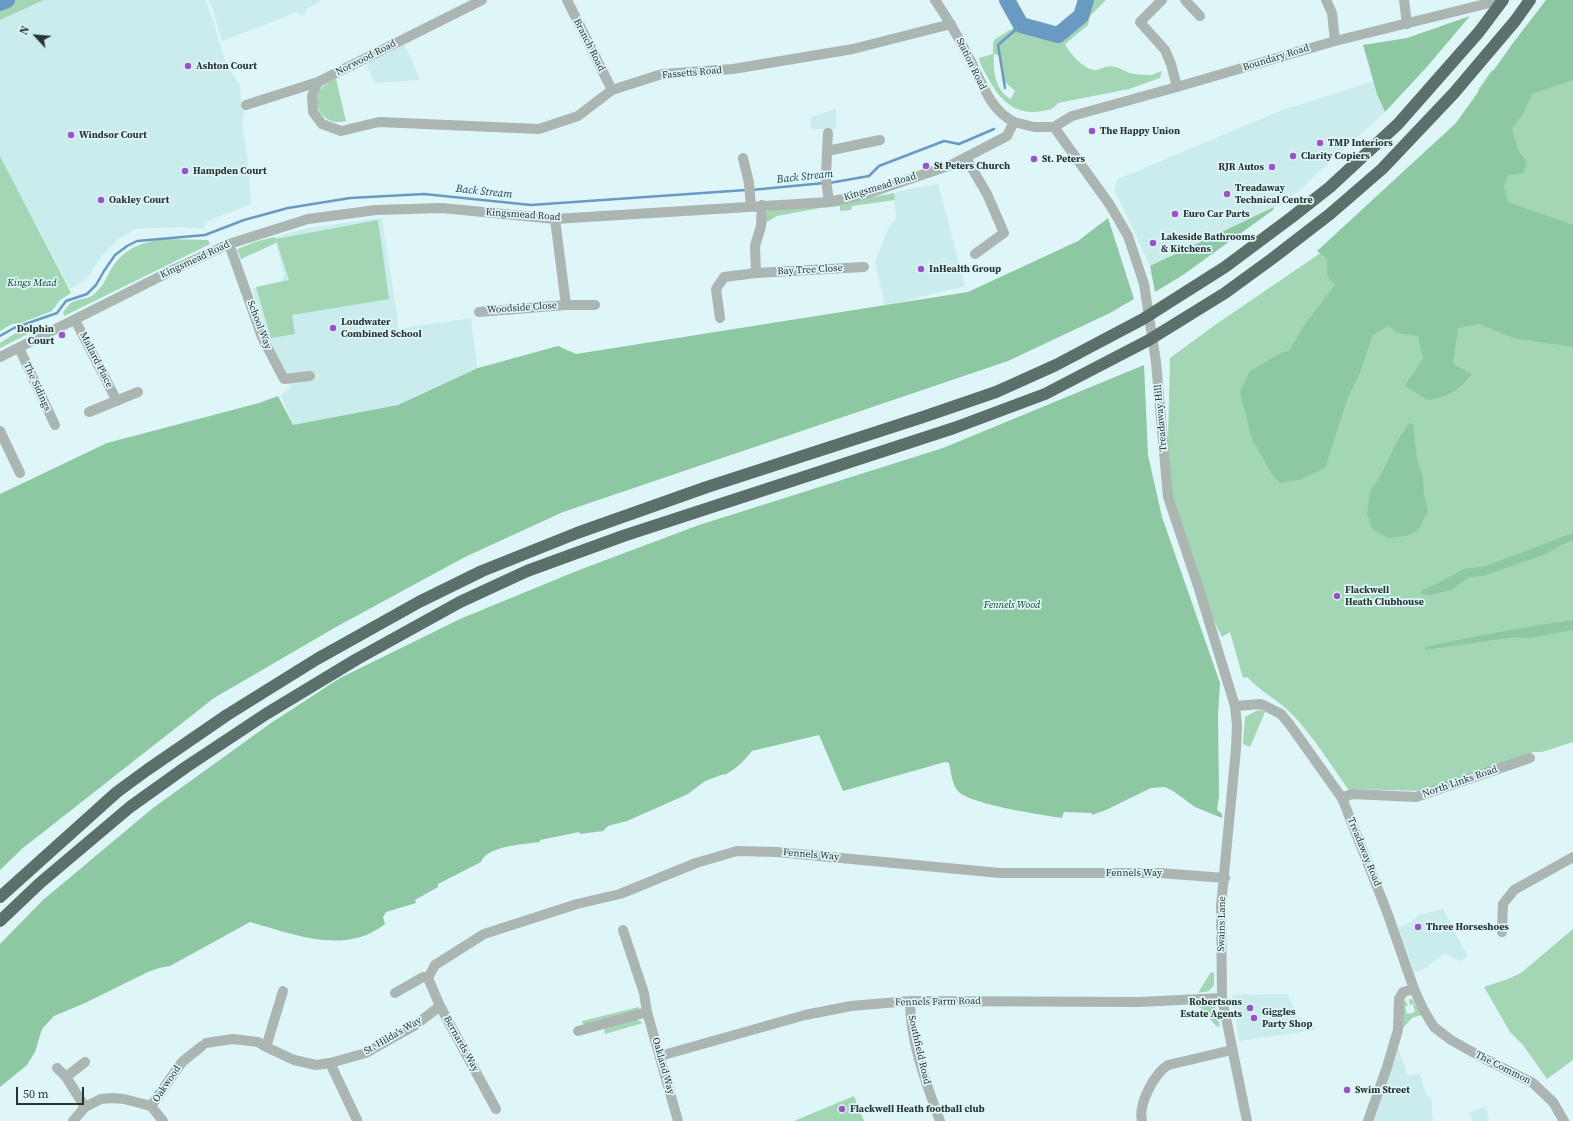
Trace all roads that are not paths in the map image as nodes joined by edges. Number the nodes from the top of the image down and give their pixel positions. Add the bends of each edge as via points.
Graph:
1 (482, 0) edge
2 (567, 0) edge
3 (935, 0) edge
4 (1162, 0) edge
5 (1185, 0) edge
6 (1326, 0) edge
7 (1404, 0) edge
8 (1503, 0) edge
9 (1530, 0) edge
10 (1200, 16) dead end
11 (951, 24) junction
12 (1407, 24) junction
13 (1335, 41) junction
14 (318, 82) junction
15 (1177, 87) junction
16 (612, 90) junction
17 (246, 105) dead end
18 (1014, 122) junction
19 (1054, 127) junction
20 (828, 133) dead end
21 (880, 140) dead end
22 (827, 151) junction
23 (742, 158) dead end
24 (966, 158) junction
25 (829, 202) junction
26 (762, 205) junction
27 (751, 206) junction
28 (555, 219) junction
29 (229, 244) junction
30 (975, 254) dead end
31 (864, 267) dead end
32 (756, 273) junction
33 (566, 305) junction
34 (595, 305) dead end
35 (479, 312) dead end
36 (720, 318) dead end
37 (75, 320) junction
38 (19, 348) junction
39 (0, 357) edge
40 (310, 376) dead end
41 (138, 392) dead end
42 (117, 401) junction
43 (88, 412) dead end
44 (55, 425) dead end
45 (0, 431) edge
46 (20, 473) dead end
47 (1235, 706) junction
48 (1237, 725) joint
49 (1530, 758) dead end
50 (1342, 798) junction
51 (1573, 857) edge
52 (1224, 878) junction
53 (0, 897) edge
54 (0, 921) edge
55 (623, 930) dead end
56 (1502, 932) dead end
57 (428, 978) junction
58 (1414, 989) junction
59 (283, 991) dead end
60 (395, 993) dead end
61 (1222, 998) junction
62 (910, 1001) junction
63 (440, 1006) junction
64 (647, 1012) junction
65 (578, 1031) dead end
66 (1451, 1040) joint
67 (204, 1045) joint
68 (266, 1047) junction
69 (1232, 1050) junction
70 (660, 1056) junction
71 (85, 1062) dead end
72 (330, 1063) junction
73 (57, 1068) dead end
74 (66, 1077) junction
75 (151, 1106) junction
76 (85, 1107) junction
77 (496, 1109) dead end
78 (1573, 1116) edge
79 (357, 1120) edge
80 (73, 1121) edge
81 (164, 1121) edge
82 (678, 1121) edge
83 (940, 1121) edge
84 (1142, 1121) edge
85 (1247, 1121) edge
86 (1368, 1121) edge
87 (1564, 1121) edge

1 - 14 street, Norwood Road
2 - 16 street, Branch Road
3 - 11 street, Station Road
4 - 15 street via 1140,22 1165,50
5 - 10 street
6 - 13 street via 1332,13
7 - 12 street
8 - 12 street, Boundary Road
8 - 53 highway via 1479,32 1398,124 1330,187 1237,258 1143,319 1056,365 996,392 707,487 577,533 482,571 419,602 317,659 227,715 153,766 117,792
9 - 54 highway via 1433,117 1382,169 1273,258 1194,313 1149,340 1045,394 946,430 623,536 527,571 460,602 357,659 266,714 186,767 130,807 40,883
11 - 16 street, Fassetts Road via 853,49 733,69 662,74
11 - 18 street, Station Road via 986,95 1004,117
12 - 13 street, Boundary Road
13 - 15 street, Boundary Road
14 - 16 street, Fassetts Road via 312,96 313,112 322,124 341,131 379,122 539,128 578,116
14 - 17 street, Norwood Road
15 - 19 street, Boundary Road via 1072,116
18 - 19 street
18 - 24 street, Kingsmead Road via 1007,136
19 - 47 street, Treadaway Hill via 1110,205 1130,240 1142,277 1156,362 1168,497
20 - 22 street
21 - 22 street
22 - 25 street via 826,179
23 - 27 street via 749,183
24 - 25 street, Kingsmead Road via 866,194
24 - 30 street via 987,194 1004,233
25 - 26 street, Kingsmead Road
26 - 27 street, Kingsmead Road
26 - 32 street via 761,226 754,246
27 - 28 street, Kingsmead Road
28 - 29 street, Kingsmead Road via 442,208 376,210 308,219
28 - 33 street, Woodside Close
29 - 37 street, Kingsmead Road
29 - 40 street, School Way via 262,337 284,379
31 - 32 street, Bay Tree Close
32 - 36 street, Bay Tree Close via 724,277 716,289
33 - 34 street, Woodside Close
33 - 35 street, Woodside Close
37 - 38 street, Kingsmead Road
37 - 42 street, Mallard Place
38 - 39 street, Kingsmead Road
38 - 44 street, The Sidings
41 - 42 street, Mallard Place
42 - 43 street, Mallard Place
45 - 46 street
47 - 48 street, Treadaway Hill
47 - 50 street, Treadaway Road via 1261,704 1281,714
48 - 52 street, Swains Lane
49 - 50 street, North Links Road via 1416,797 1352,794
50 - 58 street, Treadaway Road
51 - 56 street via 1514,890 1503,904
52 - 57 street, Fennels Way via 1160,873 1000,873 777,852 737,851 696,863 620,894 577,904 484,934 435,965
52 - 61 street, Swains Lane via 1221,906
55 - 64 street, Oakland Way via 644,993
57 - 60 street via 423,977
57 - 63 street, Bernards Way
58 - 66 street, Treadaway Road via 1434,1026
58 - 86 street via 1403,992 1399,999 1398,1030
59 - 68 street
61 - 62 street, Fennels Farm Road via 1139,1002
61 - 69 street, Swains Lane
62 - 70 street, Fennels Farm Road via 851,1006 805,1015
62 - 83 street, Southfield Road via 910,1016 924,1080
63 - 72 street, St. Hilda's Way via 414,1026 366,1053
63 - 77 street, Bernards Way
64 - 65 street
64 - 70 street, Oakland Way
66 - 87 street, The Common via 1533,1083 1553,1102
67 - 68 street, St. Hilda's Way via 233,1039 258,1042
67 - 75 street, Oakwood via 182,1062
68 - 72 street, St. Hilda's Way via 294,1060 316,1065
69 - 84 street via 1168,1065 1161,1069 1141,1108
69 - 85 street, Swains Lane
70 - 82 street, Oakland Way
71 - 74 street
72 - 79 street
73 - 74 street
74 - 76 street
75 - 76 street, Oakwood via 112,1098 101,1099
75 - 81 street, Oakwood
76 - 80 street, Oakwood
78 - 87 street

